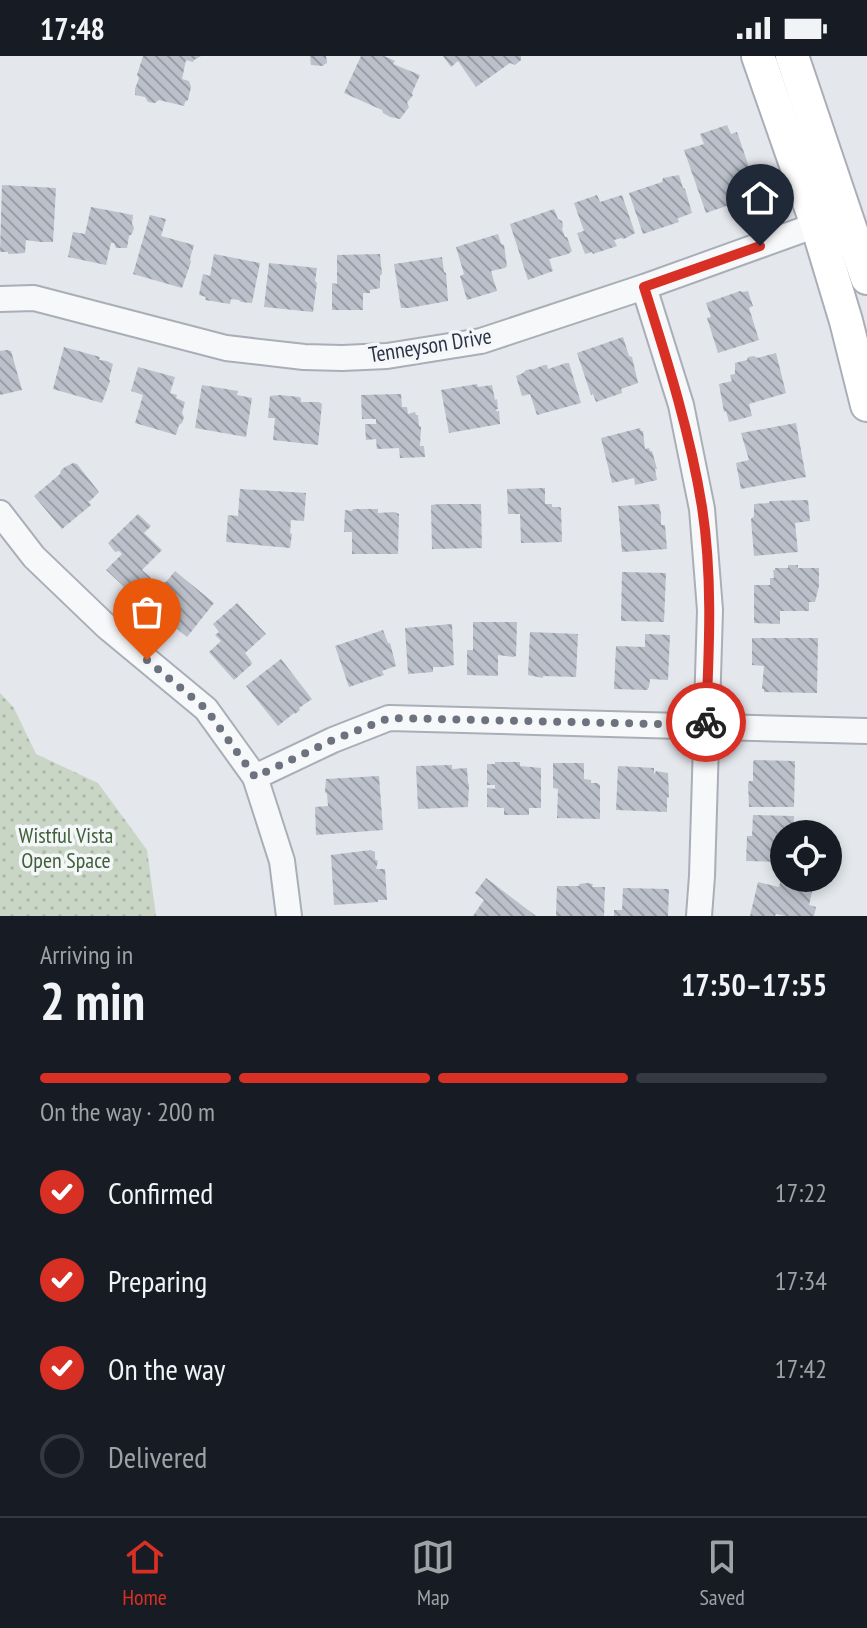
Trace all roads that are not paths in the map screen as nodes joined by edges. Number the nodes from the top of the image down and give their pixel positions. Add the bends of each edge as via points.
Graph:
1 (758, 56) edge
2 (792, 56) edge
3 (846, 214) junction
4 (817, 225) junction
5 (867, 278) edge
6 (644, 287) junction
7 (0, 299) edge
8 (867, 405) edge
9 (0, 513) edge
10 (705, 725) junction
11 (867, 731) edge
12 (255, 777) junction
13 (289, 916) edge
14 (699, 916) edge

1 - 4 main road
2 - 3 main road
3 - 4 street, Tenneyson Drive
3 - 5 main road
4 - 6 street, Tenneyson Drive
4 - 8 main road
6 - 7 street, Tenneyson Drive via 481,341 342,358 226,348 34,298
6 - 10 street via 681,405 702,509 710,610
9 - 12 street via 34,557 107,627 206,709
10 - 11 street
10 - 12 street via 389,718
10 - 14 street
12 - 13 street via 282,861

